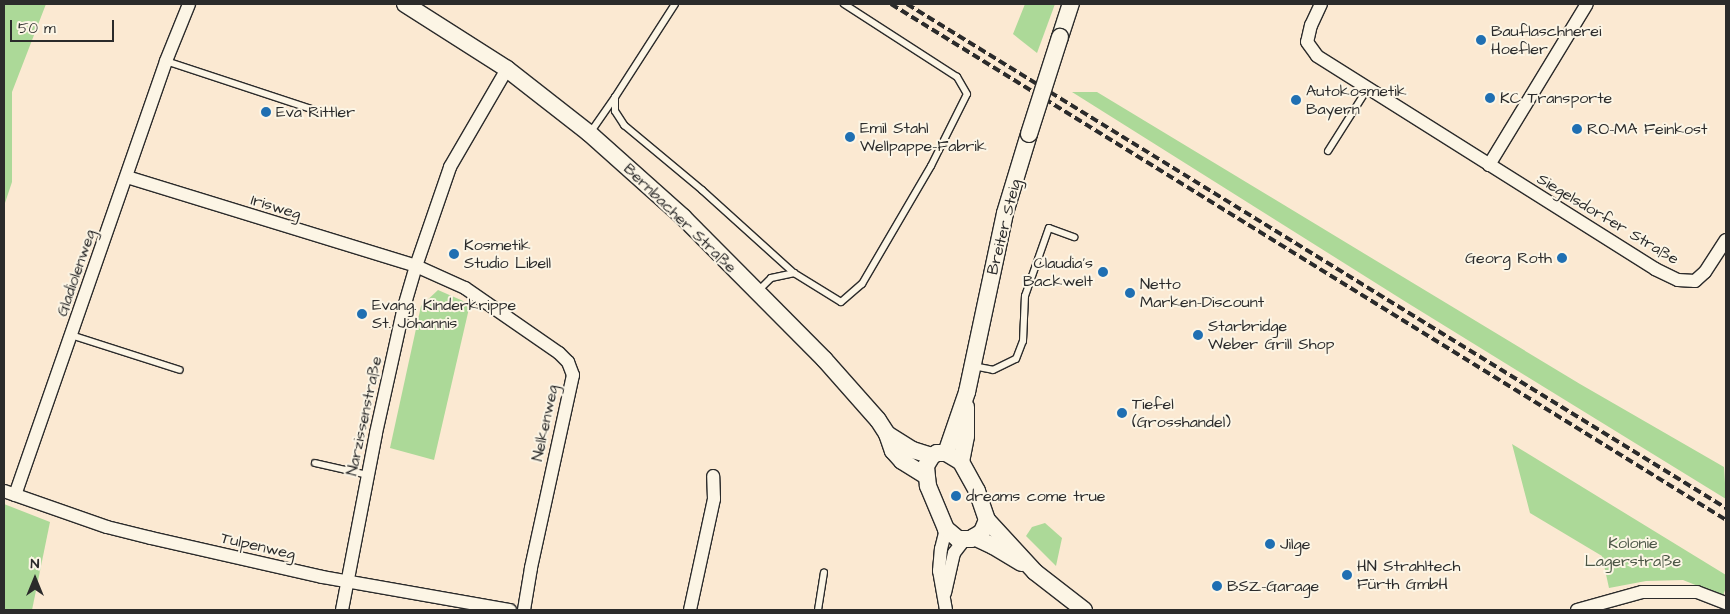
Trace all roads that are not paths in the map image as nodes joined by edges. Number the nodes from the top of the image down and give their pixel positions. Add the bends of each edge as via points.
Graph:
1 (189, 4) edge
2 (405, 4) edge
3 (675, 4) edge
4 (844, 4) edge
5 (1071, 4) edge
6 (1320, 4) edge
7 (1587, 4) edge
8 (166, 61) junction
9 (507, 69) junction
10 (1368, 88) junction
11 (615, 97) junction
12 (314, 110) dead end
13 (589, 133) junction
14 (1328, 151) dead end
15 (1489, 165) junction
16 (127, 177) junction
17 (1074, 237) dead end
18 (1726, 240) edge
19 (416, 266) junction
20 (794, 273) junction
21 (757, 292) junction
22 (1034, 294) dead end
23 (1025, 296) junction
24 (71, 335) junction
25 (972, 366) junction
26 (180, 370) dead end
27 (966, 392) junction
28 (887, 434) junction
29 (939, 454) junction
30 (961, 462) junction
31 (315, 463) dead end
32 (368, 475) junction
33 (713, 476) dead end
34 (926, 476) junction
35 (9, 493) edge
36 (986, 520) junction
37 (946, 529) junction
38 (969, 539) junction
39 (824, 572) dead end
40 (1035, 572) junction
41 (348, 582) junction
42 (944, 596) junction
43 (1726, 603) edge
44 (342, 610) edge
45 (510, 610) edge
46 (524, 610) edge
47 (690, 610) edge
48 (818, 610) edge
49 (946, 610) edge
50 (1084, 610) edge
51 (1577, 610) edge

1 - 8 street, Gladiolenweg
2 - 9 street, Bernbacher Straße
3 - 11 lane
4 - 20 lane via 957,77 967,94 931,166 862,284 841,302
5 - 25 street, Breiter Steig, bridge via 1005,213
6 - 10 street, Siegelsdorfer Straße via 1308,36 1310,47 1317,56
7 - 15 street
8 - 12 lane
8 - 16 street, Gladiolenweg
9 - 13 street, Bernbacher Straße
9 - 19 street, Narzissenstraße via 450,167
10 - 14 lane
10 - 15 street, Siegelsdorfer Straße
11 - 13 lane
11 - 20 lane via 615,111 624,125
13 - 21 street, Bernbacher Straße via 683,217
15 - 18 street, Siegelsdorfer Straße via 1655,269 1678,280 1694,280 1705,272
16 - 19 street, Irisweg
16 - 24 street, Gladiolenweg
17 - 23 lane via 1049,228
19 - 32 street, Narzissenstraße via 404,307
19 - 46 street, Nelkenweg via 465,288 568,362 572,375
20 - 21 lane via 771,278
21 - 28 street, Bernbacher Straße via 824,359
22 - 23 lane
23 - 25 lane via 1023,341 1016,359 992,370
24 - 26 lane
24 - 35 street, Gladiolenweg
25 - 27 street, Breiter Steig
27 - 29 street, Breiter Steig
27 - 30 street via 966,436
28 - 29 street, Bernbacher Straße via 913,450
28 - 34 street via 893,451 902,461
29 - 30 street, Bernbacher Straße
29 - 34 street, Breiter Steig via 926,466
30 - 36 street via 977,491
31 - 32 lane
32 - 41 street, Narzissenstraße
33 - 47 street via 714,499
34 - 37 street
35 - 41 street, Tulpenweg via 107,527
36 - 38 street via 982,532
36 - 40 street
37 - 38 street via 955,538
37 - 42 street via 938,570
38 - 40 street via 994,546
38 - 42 street via 954,553
39 - 48 lane
40 - 50 street
41 - 44 street, Narzissenstraße
41 - 45 street, Tulpenweg
42 - 49 street
43 - 51 street via 1697,592 1642,592

